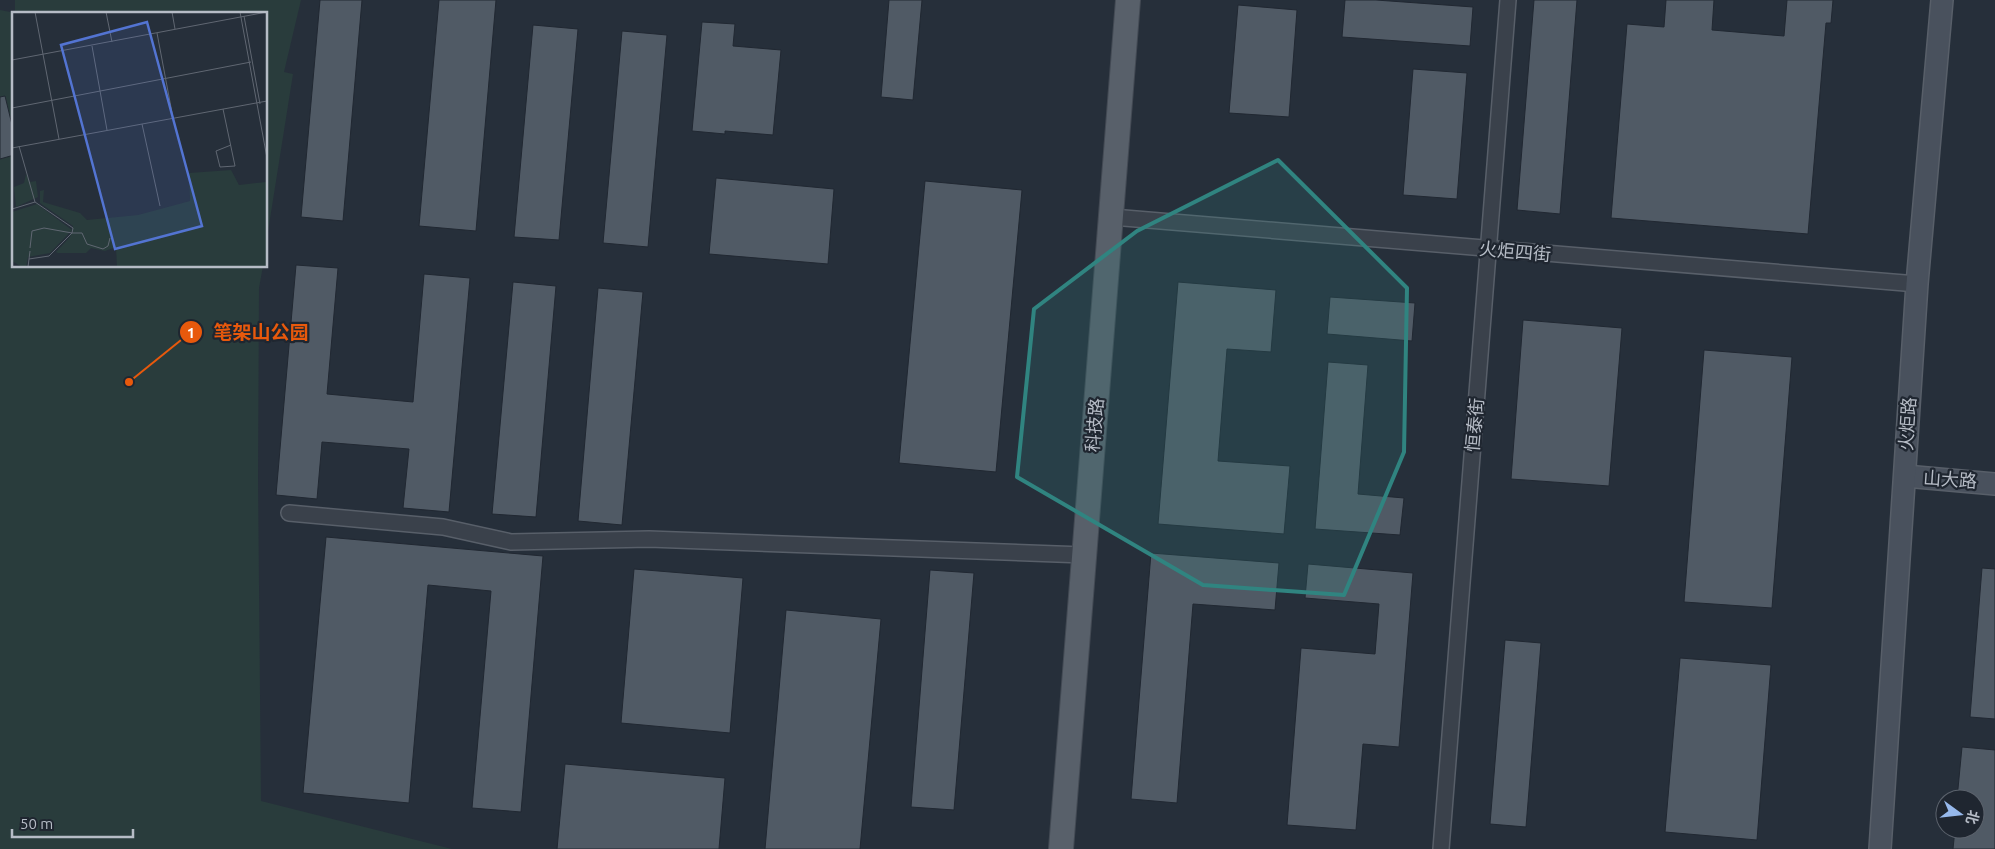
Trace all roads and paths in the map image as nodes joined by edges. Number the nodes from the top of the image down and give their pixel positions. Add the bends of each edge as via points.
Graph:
1 (1128, 0) edge
2 (1508, 0) edge
3 (1942, 0) edge
4 (1112, 218) junction
5 (1489, 250) junction
6 (1917, 284) junction
7 (1905, 476) junction
8 (1995, 484) edge
9 (288, 514) dead end
10 (1084, 555) junction
11 (1061, 849) edge
12 (1441, 849) edge
13 (1880, 849) edge

1 - 4 main road, 科技路
2 - 5 street, 恒泰街
3 - 6 main road, 火炬路
4 - 5 street, 火炬四街
4 - 10 main road, 科技路
5 - 6 street, 火炬四街
5 - 12 street, 恒泰街
6 - 7 main road, 火炬路
7 - 8 main road, 山大路
7 - 13 main road, 火炬路
9 - 10 street via 443,528 510,542 649,539
10 - 11 main road, 科技路

